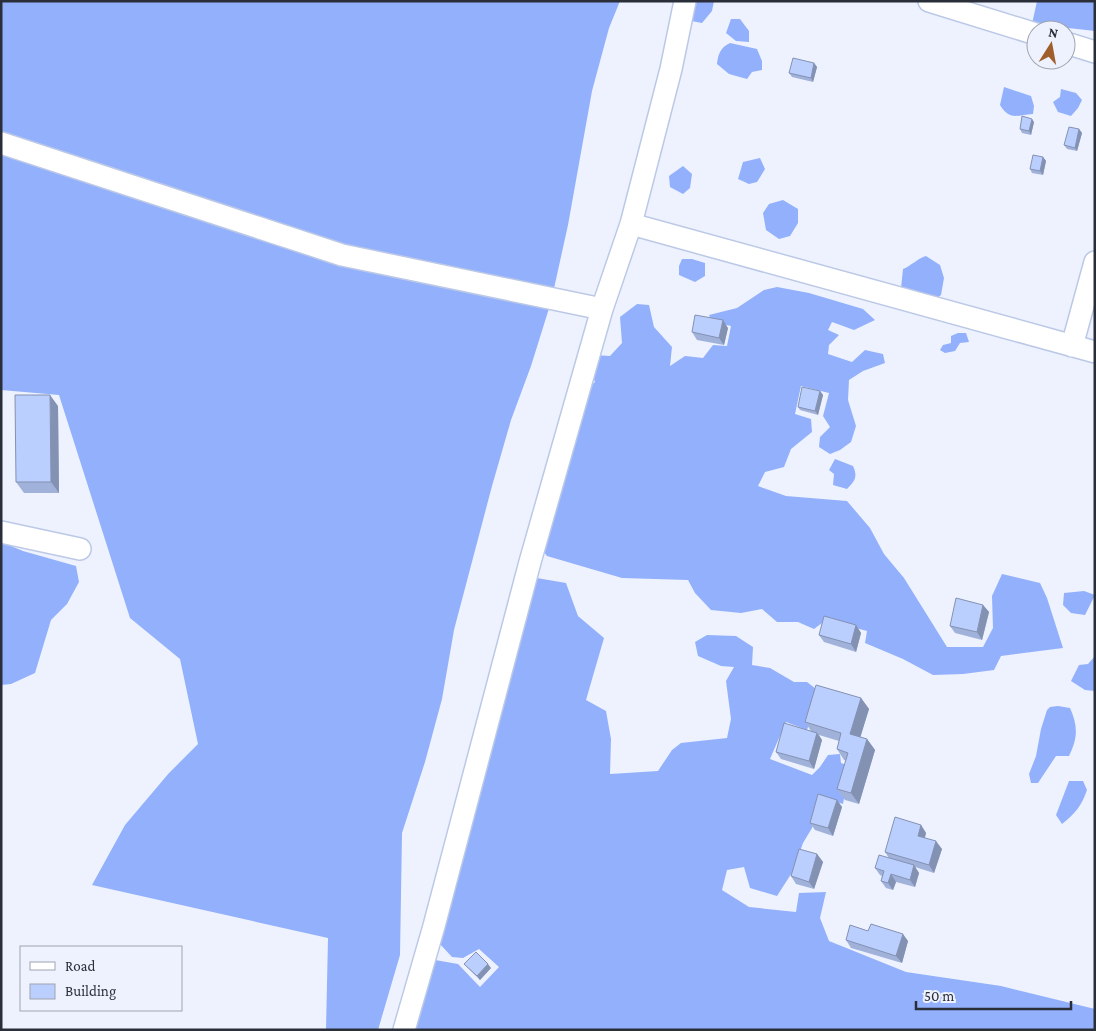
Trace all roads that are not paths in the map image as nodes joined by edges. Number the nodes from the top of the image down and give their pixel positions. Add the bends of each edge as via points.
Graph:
1 (686, 1) edge
2 (929, 1) edge
3 (1026, 31) edge
4 (1076, 46) edge
5 (1095, 52) edge
6 (1, 143) edge
7 (630, 224) junction
8 (1095, 262) edge
9 (602, 309) junction
10 (1072, 346) junction
11 (1095, 352) edge
12 (1, 532) edge
13 (80, 549) dead end
14 (404, 1030) edge

1 - 7 street
2 - 3 street
4 - 5 street
6 - 9 street via 342,255
7 - 9 street
7 - 10 street
8 - 10 street
9 - 14 street
10 - 11 street
12 - 13 street

